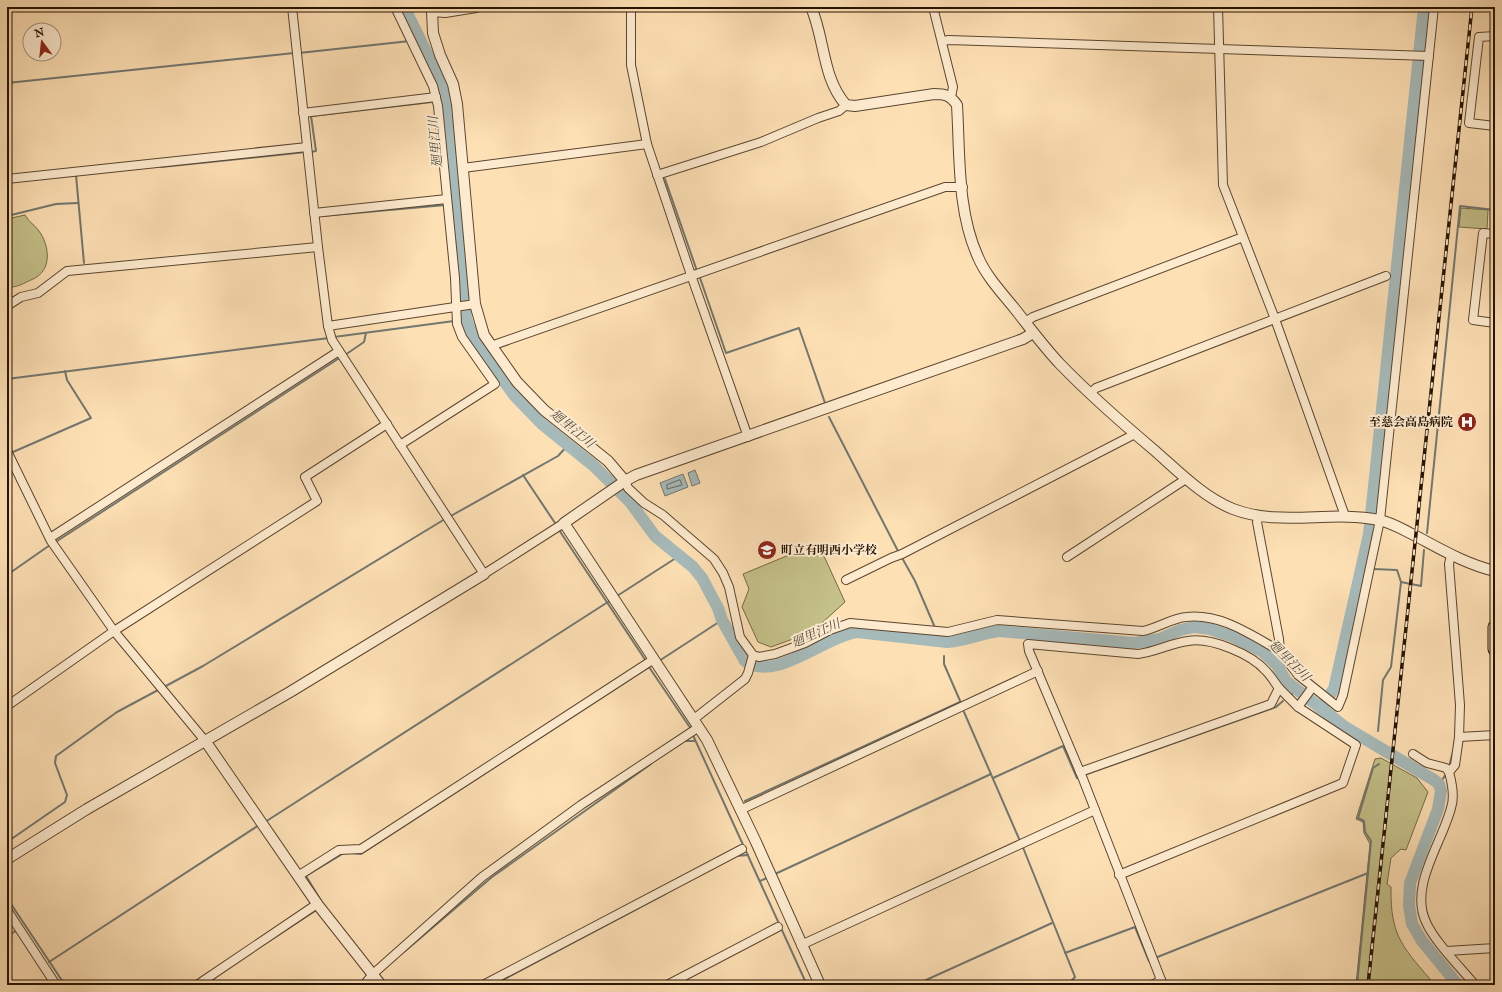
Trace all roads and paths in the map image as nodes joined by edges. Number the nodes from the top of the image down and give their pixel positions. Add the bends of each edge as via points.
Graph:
1 (292, 7) edge
2 (395, 7) edge
3 (476, 7) edge
4 (631, 7) edge
5 (812, 7) edge
6 (933, 7) edge
7 (1218, 7) edge
8 (1434, 7) edge
9 (432, 9) edge
10 (1495, 36) edge
11 (942, 42) junction
12 (1219, 49) junction
13 (1429, 56) junction
14 (436, 97) junction
15 (952, 97) junction
16 (846, 105) junction
17 (303, 113) junction
18 (1495, 126) edge
19 (648, 144) junction
20 (307, 150) junction
21 (463, 168) junction
22 (657, 175) junction
23 (7, 179) edge
24 (963, 187) junction
25 (447, 203) junction
26 (314, 213) junction
27 (1495, 234) edge
28 (1243, 237) junction
29 (318, 248) junction
30 (696, 274) junction
31 (1386, 276) dead end
32 (473, 305) junction
33 (7, 306) edge
34 (456, 307) junction
35 (1275, 319) junction
36 (1025, 322) junction
37 (1495, 323) edge
38 (329, 333) junction
39 (1033, 333) junction
40 (491, 346) junction
41 (341, 354) junction
42 (1090, 393) junction
43 (387, 424) junction
44 (1135, 434) junction
45 (748, 437) junction
46 (400, 445) junction
47 (7, 454) edge
48 (1186, 479) junction
49 (623, 482) junction
50 (1346, 516) junction
51 (1259, 517) junction
52 (1380, 520) junction
53 (560, 526) junction
54 (52, 542) junction
55 (1451, 555) junction
56 (1067, 557) dead end
57 (1495, 571) edge
58 (484, 574) junction
59 (846, 580) dead end
60 (1495, 627) edge
61 (114, 631) junction
62 (1495, 649) edge
63 (1280, 651) junction
64 (753, 655) junction
65 (652, 662) junction
66 (1038, 671) junction
67 (1279, 688) junction
68 (1312, 688) junction
69 (7, 706) edge
70 (1298, 707) junction
71 (694, 727) junction
72 (1495, 735) edge
73 (1459, 737) junction
74 (206, 742) junction
75 (1413, 754) dead end
76 (1448, 770) junction
77 (1081, 775) junction
78 (740, 810) junction
79 (1095, 810) junction
80 (742, 849) dead end
81 (7, 858) edge
82 (1119, 875) junction
83 (298, 876) junction
84 (319, 906) junction
85 (7, 910) edge
86 (778, 927) dead end
87 (801, 945) junction
88 (1495, 948) edge
89 (1447, 951) junction
90 (376, 979) edge
91 (1162, 983) edge
92 (56, 985) edge
93 (197, 985) edge
94 (364, 985) edge
95 (483, 985) edge
96 (667, 985) edge
97 (820, 985) edge
98 (1152, 985) edge
99 (1475, 985) edge

1 - 17 street
2 - 14 street via 434,86
3 - 9 street via 445,12
4 - 19 street via 631,65
5 - 16 street via 831,82 837,95
6 - 11 street
7 - 12 street
8 - 13 street
9 - 21 street via 433,33 457,104
10 - 18 street via 1479,38 1469,123
11 - 12 street via 949,40
11 - 15 street via 953,88
12 - 13 street
12 - 28 street via 1223,185
13 - 52 street
14 - 17 street
14 - 25 street
15 - 16 street via 934,94 855,106
15 - 24 street via 957,105
16 - 22 street via 839,111 761,142
17 - 20 street
19 - 21 street
19 - 22 street
20 - 23 street
20 - 26 street
21 - 32 street
22 - 30 street
24 - 30 street via 944,187
24 - 36 street via 966,220 979,260
25 - 26 street
25 - 34 street
26 - 29 street
27 - 37 street via 1482,233 1473,320
28 - 35 street
28 - 36 street via 1032,317
29 - 33 street via 67,271 38,293 21,297
29 - 38 street
30 - 40 street
30 - 45 street
31 - 35 street
32 - 34 street
32 - 40 street
34 - 38 street
34 - 46 street via 456,321 462,337 495,384
35 - 42 street via 1096,388
35 - 50 street
36 - 39 street
38 - 41 street
39 - 42 street
39 - 45 street via 1023,339
40 - 49 street via 517,382 544,410 608,461
41 - 43 street
41 - 54 street
42 - 44 street
43 - 46 street
43 - 61 street via 305,477 317,501
44 - 48 street
44 - 59 street via 900,555
45 - 49 street via 636,475
46 - 58 street
47 - 54 street
48 - 51 street via 1232,509
48 - 56 street
49 - 53 street
49 - 64 street via 644,503 663,515 714,559 728,587 740,637
50 - 51 street
50 - 52 street
51 - 63 street
52 - 55 street
52 - 68 street via 1343,695 1338,707
53 - 58 street
53 - 65 street via 614,598
54 - 61 street
55 - 57 street via 1480,568
55 - 73 street via 1449,564 1460,705
58 - 74 street
60 - 62 highway
61 - 69 street
61 - 74 street
63 - 64 street via 1239,628 1214,618 1185,617 1143,631 997,620 959,630 935,631 850,623 775,654 759,657
63 - 68 street via 1298,676
64 - 71 street via 745,679
65 - 71 street
65 - 83 street via 361,849 339,850
66 - 67 street via 1028,644 1138,654 1188,640 1202,640 1221,645 1252,659 1266,670
66 - 77 street
66 - 78 street
67 - 70 street
67 - 77 street via 1271,704
68 - 70 street
70 - 82 street via 1356,745 1343,783
71 - 78 street via 707,740
71 - 90 street via 482,877
72 - 73 street
73 - 76 street via 1455,765
74 - 81 street via 87,809
74 - 83 street
75 - 76 street
76 - 89 street via 1453,784 1452,807 1422,885 1421,900 1426,924
77 - 79 street
78 - 87 street
79 - 82 street
79 - 87 street
80 - 95 street
82 - 91 street
83 - 84 street
84 - 90 street
84 - 93 street
85 - 92 street
86 - 96 street
87 - 97 street
88 - 89 street
89 - 99 street
90 - 94 street
91 - 98 street

